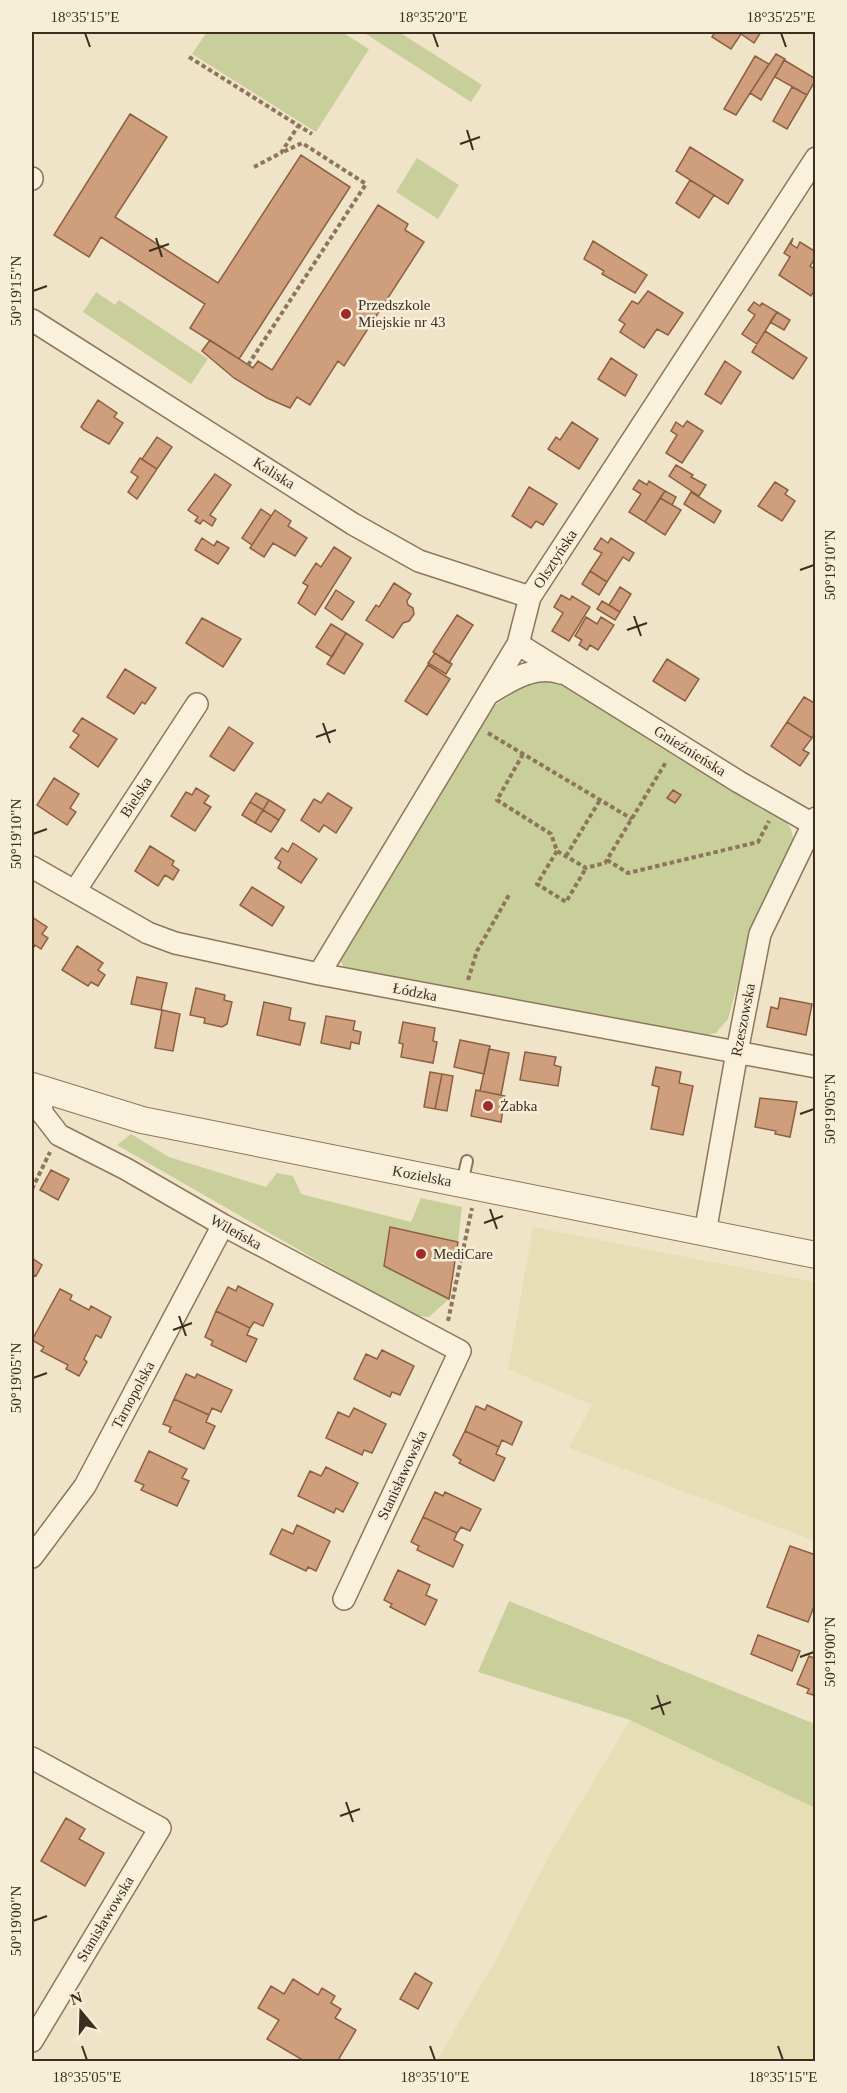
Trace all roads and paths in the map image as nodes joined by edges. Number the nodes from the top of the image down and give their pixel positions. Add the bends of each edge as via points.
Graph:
1 (189, 57) dead end
2 (298, 126) junction
3 (312, 134) dead end
4 (281, 153) junction
5 (816, 158) edge
6 (254, 167) dead end
7 (32, 320) edge
8 (248, 365) dead end
9 (530, 597) junction
10 (518, 644) junction
11 (566, 675) junction
12 (487, 695) junction
13 (197, 704) dead end
14 (470, 722) junction
15 (677, 743) junction
16 (523, 754) junction
17 (600, 800) junction
18 (777, 805) junction
19 (632, 819) junction
20 (814, 823) edge
21 (557, 851) junction
22 (566, 856) junction
23 (607, 860) junction
24 (32, 867) edge
25 (586, 868) junction
26 (75, 891) junction
27 (509, 895) dead end
28 (319, 974) junction
29 (465, 1001) junction
30 (737, 1052) junction
31 (816, 1067) edge
32 (36, 1088) edge
33 (59, 1135) junction
34 (468, 1177) junction
35 (32, 1189) edge
36 (223, 1225) junction
37 (705, 1233) junction
38 (816, 1255) edge
39 (452, 1346) junction
40 (32, 1557) edge
41 (344, 1599) dead end
42 (32, 1758) edge
43 (32, 2041) edge

1 - 2 path
2 - 3 path
2 - 4 path
4 - 6 path
4 - 8 path via 302,143 366,184
5 - 9 street, Olsztyńska
7 - 9 street, Kaliska via 353,524 419,561
9 - 10 street, Olsztyńska
10 - 11 street, Gnieźnieńska
10 - 12 street, Olsztyńska
11 - 12 street, Gnieźnieńska via 538,671
11 - 15 street, Gnieźnieńska
12 - 14 street, Olsztyńska
13 - 26 street, Bielska
14 - 16 path
14 - 28 street, Olsztyńska
15 - 18 street, Gnieźnieńska
15 - 19 path
16 - 17 path
16 - 21 path via 497,800 551,834
17 - 19 path
17 - 22 path
18 - 20 street, Gnieźnieńska
18 - 23 path via 758,842 628,873
19 - 23 path
20 - 30 street, Rzeszowska via 760,934
21 - 22 path
21 - 25 path via 537,884 566,902
22 - 25 path
23 - 25 path
24 - 26 street, Łódzka
26 - 28 street, Łódzka via 148,933 175,943
27 - 29 path via 477,951
28 - 29 street, Łódzka
29 - 30 street, Łódzka
30 - 31 street, Łódzka
30 - 37 street, Rzeszowska
32 - 33 street, Wileńska via 42,1113
32 - 34 street, Kozielska via 142,1120
33 - 35 path
33 - 36 street, Wileńska
34 - 37 street, Kozielska
34 - 39 path
36 - 39 street, Wileńska
36 - 40 street, Tarnopolska via 85,1486
37 - 38 street, Kozielska
39 - 41 street, Stanisławowska
42 - 43 street, Stanisławowska via 160,1828

